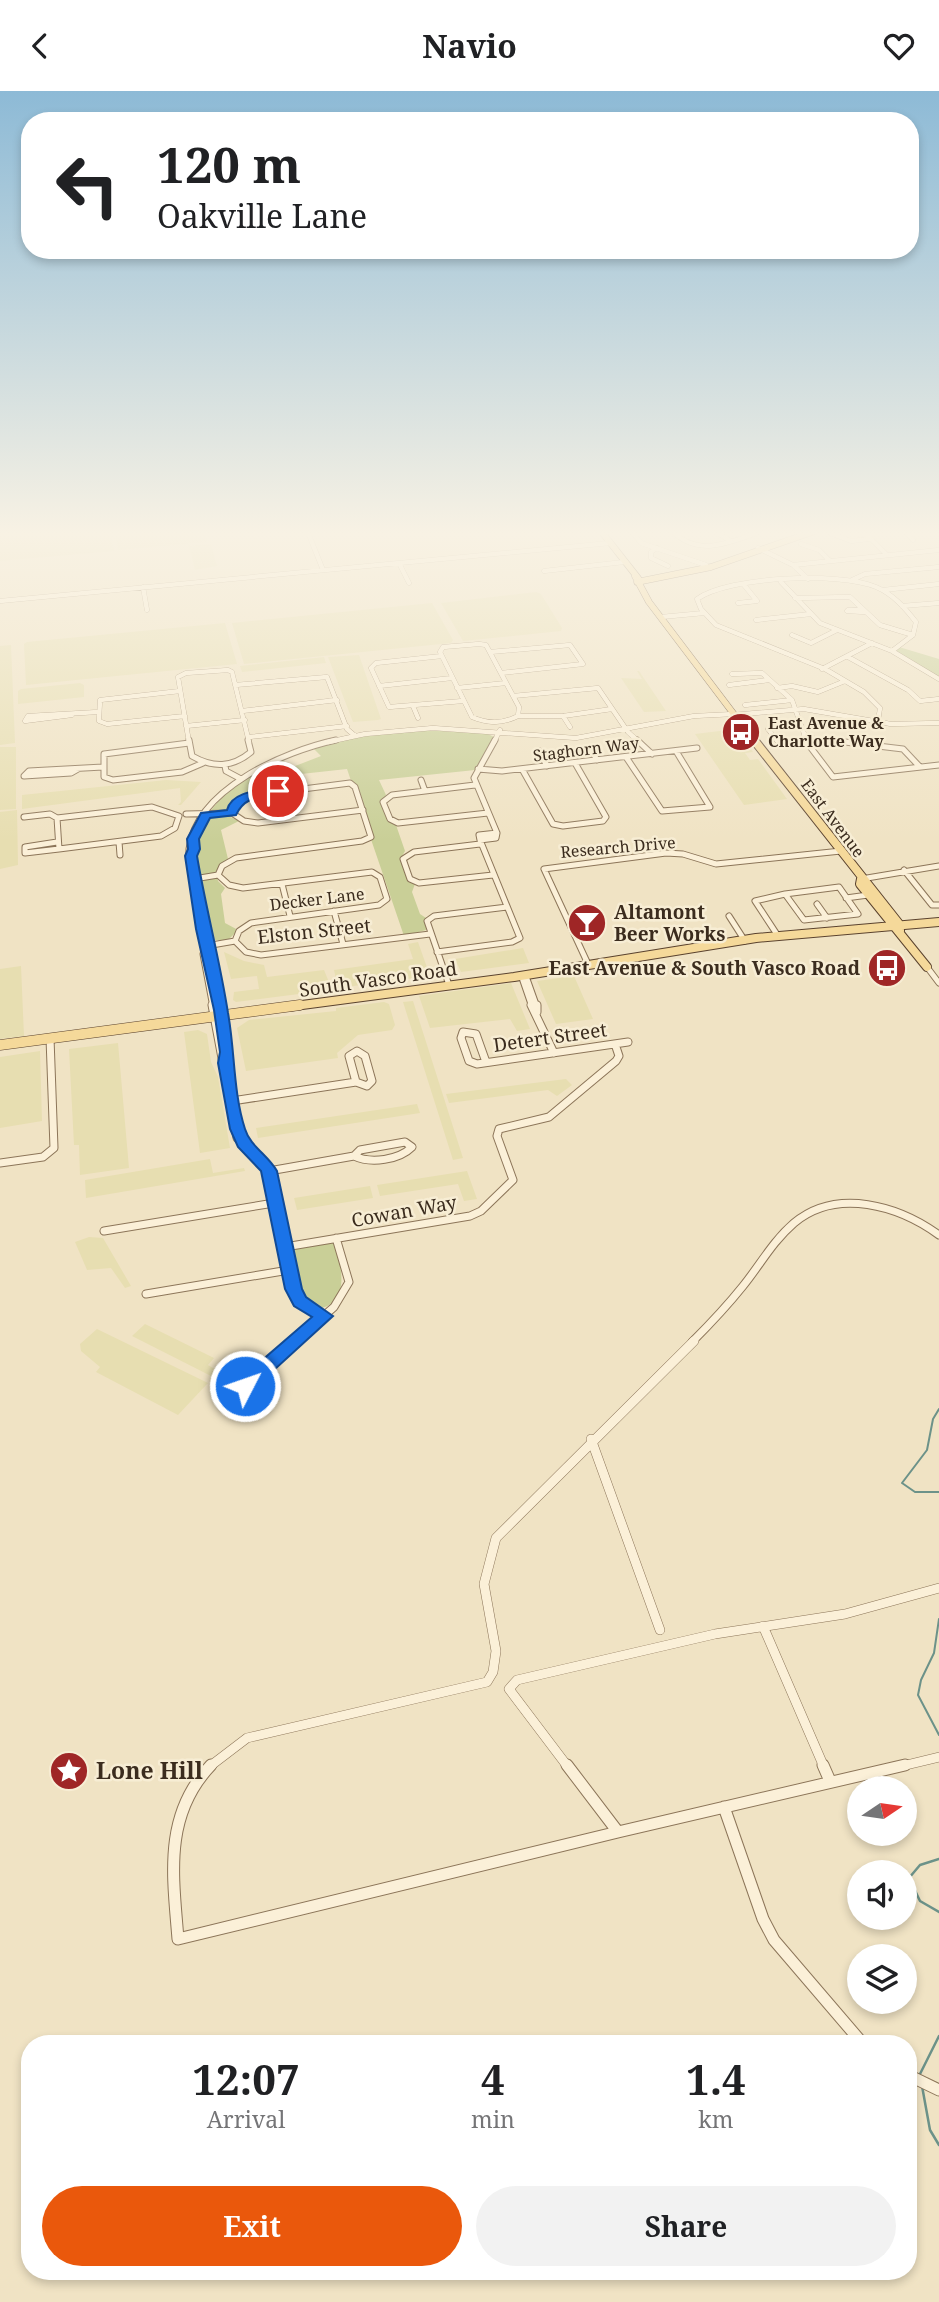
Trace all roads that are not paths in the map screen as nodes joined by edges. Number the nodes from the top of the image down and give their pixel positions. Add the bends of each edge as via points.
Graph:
1 (677, 634) edge
2 (737, 634) edge
3 (829, 634) edge
4 (848, 634) edge
5 (792, 635) dead end
6 (913, 635) edge
7 (872, 643) junction
8 (892, 651) junction
9 (490, 652) junction
10 (442, 656) junction
11 (848, 657) junction
12 (822, 669) junction
13 (501, 673) junction
14 (732, 674) dead end
15 (452, 678) junction
16 (939, 679) edge
17 (769, 680) junction
18 (845, 681) junction
19 (506, 683) junction
20 (235, 685) junction
21 (729, 685) dead end
22 (379, 686) junction
23 (457, 688) junction
24 (776, 688) junction
25 (180, 691) junction
26 (513, 696) junction
27 (939, 699) edge
28 (337, 700) junction
29 (792, 700) junction
30 (463, 701) junction
31 (745, 705) dead end
32 (413, 706) junction
33 (612, 709) junction
34 (796, 709) junction
35 (242, 711) junction
36 (98, 712) junction
37 (737, 714) junction
38 (72, 715) junction
39 (185, 716) junction
40 (518, 716) junction
41 (563, 716) junction
42 (418, 718) dead end
43 (245, 720) junction
44 (878, 722) junction
45 (501, 723) junction
46 (939, 723) edge
47 (801, 725) junction
48 (186, 726) junction
49 (347, 726) junction
50 (570, 727) dead end
51 (628, 732) junction
52 (353, 734) junction
53 (500, 734) junction
54 (249, 737) junction
55 (803, 737) junction
56 (778, 742) dead end
57 (189, 743) junction
58 (590, 748) dead end
59 (697, 748) dead end
60 (538, 751) dead end
61 (676, 751) junction
62 (652, 754) junction
63 (626, 757) junction
64 (597, 760) junction
65 (203, 763) junction
66 (575, 763) junction
67 (939, 765) edge
68 (225, 766) junction
69 (547, 766) junction
70 (103, 767) junction
71 (920, 767) junction
72 (78, 769) junction
73 (478, 769) junction
74 (522, 769) junction
75 (241, 779) junction
76 (421, 780) dead end
77 (475, 785) junction
78 (425, 791) junction
79 (363, 810) junction
80 (232, 813) junction
81 (488, 813) junction
82 (182, 815) junction
83 (205, 815) junction
84 (24, 817) dead end
85 (57, 818) junction
86 (119, 842) junction
87 (480, 842) junction
88 (58, 845) junction
89 (841, 851) junction
90 (120, 855) dead end
91 (939, 866) edge
92 (904, 870) junction
93 (218, 875) junction
94 (494, 875) junction
95 (860, 877) junction
96 (194, 879) junction
97 (282, 884) junction
98 (785, 894) junction
99 (868, 895) junction
100 (846, 898) junction
101 (817, 904) dead end
102 (936, 905) edge
103 (507, 907) junction
104 (334, 911) junction
105 (290, 916) junction
106 (729, 916) dead end
107 (827, 918) junction
108 (939, 922) edge
109 (897, 928) junction
110 (939, 928) edge
111 (430, 934) junction
112 (778, 936) junction
113 (235, 941) junction
114 (745, 941) junction
115 (343, 944) junction
116 (206, 946) junction
117 (437, 953) junction
118 (588, 964) junction
119 (927, 967) joint
120 (522, 976) junction
121 (448, 983) junction
122 (939, 983) edge
123 (218, 1015) junction
124 (50, 1038) junction
125 (628, 1042) dead end
126 (615, 1044) junction
127 (0, 1045) edge
128 (554, 1053) junction
129 (486, 1062) junction
130 (356, 1082) junction
131 (232, 1101) junction
132 (354, 1156) junction
133 (0, 1163) edge
134 (269, 1171) junction
135 (274, 1203) junction
136 (104, 1231) dead end
137 (939, 1234) edge
138 (336, 1238) junction
139 (285, 1247) junction
140 (289, 1270) junction
141 (146, 1294) dead end
142 (324, 1316) junction
143 (245, 1386) dead end
144 (591, 1439) junction
145 (936, 1590) edge
146 (763, 1626) junction
147 (660, 1629) dead end
148 (936, 1758) edge
149 (830, 1781) junction
150 (724, 1807) junction
151 (618, 1832) junction
152 (855, 2035) edge
153 (917, 2079) edge
154 (939, 2090) edge

1 - 37 main road, East Avenue
2 - 12 street
3 - 5 street via 811,643
4 - 7 street
6 - 8 street
7 - 8 street
7 - 11 street
8 - 16 street
9 - 10 street via 482,644 458,646 441,648
9 - 13 street
9 - 13 street via 570,645 583,664
10 - 15 street
10 - 22 street via 372,665
11 - 12 street
11 - 27 street via 920,701
12 - 18 street
13 - 19 street
14 - 17 street via 762,673
15 - 22 street
15 - 23 street
17 - 21 street
17 - 24 street
18 - 24 street via 822,692 796,684
18 - 44 street via 880,708
19 - 23 street
19 - 26 street
20 - 25 street via 230,670 198,671 178,676
20 - 28 street via 327,677
20 - 35 street
22 - 32 street via 389,707
23 - 30 street
24 - 29 street
25 - 36 street via 100,700
25 - 39 street
26 - 33 street via 598,688
26 - 40 street via 521,711
28 - 35 street
28 - 49 street
29 - 31 street
29 - 34 street
30 - 32 street
30 - 45 street via 472,717
32 - 42 street
33 - 41 street
33 - 51 street
34 - 37 street
34 - 44 street
34 - 47 street
35 - 43 street
36 - 38 street
36 - 39 street via 99,721 107,724
37 - 51 street via 671,720
37 - 89 main road, East Avenue
38 - 38 street via 28,716 24,721 67,718
39 - 48 street
40 - 41 street
40 - 45 street
41 - 50 street
43 - 48 street
43 - 54 street
44 - 46 street
45 - 53 street
47 - 55 street
47 - 56 street via 768,729
48 - 57 street
49 - 52 street
49 - 54 street
51 - 53 street via 571,738
51 - 62 street
52 - 53 street via 417,729
52 - 75 street via 282,757
53 - 73 street
54 - 68 street via 251,751
55 - 71 street via 903,749
55 - 71 street via 833,777
57 - 65 street via 192,756
57 - 70 street via 111,751 104,754
58 - 64 street
59 - 61 street, Staghorn Way
60 - 69 street
61 - 62 street, Staghorn Way
61 - 63 street via 710,807 662,811
62 - 63 street, Staghorn Way
63 - 64 street, Staghorn Way
64 - 66 street, Staghorn Way
65 - 68 street
65 - 70 street via 182,772 113,780 104,777
66 - 69 street, Staghorn Way
66 - 74 street via 606,817 603,821 553,824
67 - 71 street
68 - 75 street
69 - 74 street, Staghorn Way
70 - 72 street
72 - 72 street via 29,771 24,776 71,773
73 - 74 street, Staghorn Way
73 - 77 street
75 - 83 street
76 - 78 street
77 - 78 street
77 - 81 street
78 - 81 street via 385,798 391,820 402,823
79 - 80 street via 258,823
79 - 80 street via 352,784 248,796 234,803
79 - 93 street via 370,839 236,858 222,866
80 - 83 street
81 - 87 street via 496,838
82 - 83 street
82 - 83 street
82 - 85 street via 152,807
82 - 86 street via 175,828 161,836
83 - 96 street via 193,839
84 - 85 street via 50,814
85 - 88 street
86 - 88 street
86 - 90 street
87 - 94 street
87 - 94 street via 410,853 403,859 410,879 419,883
88 - 88 street via 25,852 25,847
89 - 95 main road, East Avenue
89 - 118 street, Research Drive via 716,863 666,853 544,869
91 - 92 street
92 - 95 street
92 - 102 street
93 - 96 street
93 - 97 street, Decker Lane via 236,887
94 - 103 street
95 - 99 main road, East Avenue
95 - 109 main road, East Avenue
96 - 116 street
97 - 104 street, Decker Lane via 368,873 380,877 387,901
97 - 105 street
98 - 100 street via 839,887
98 - 107 street via 803,921
98 - 112 street via 755,901
99 - 100 street
99 - 109 main road, East Avenue
100 - 107 street via 858,914
101 - 107 street
103 - 111 street via 434,916 426,924
103 - 117 street via 518,940
104 - 105 street, Decker Lane
104 - 115 street
105 - 113 street, Decker Lane via 251,923 239,931
106 - 114 street
108 - 109 main road, South Vasco Road
109 - 110 main road, South Vasco Road
109 - 112 main road, South Vasco Road
109 - 114 main road, South Vasco Road
109 - 119 main road, East Avenue
111 - 115 street, Elston Street
111 - 117 street
112 - 114 main road, South Vasco Road
113 - 115 street, Elston Street via 246,952 261,955
113 - 116 street, Elston Street
114 - 118 main road, South Vasco Road
116 - 123 street via 203,954
117 - 121 street
118 - 120 main road, South Vasco Road
119 - 122 street, East Avenue
120 - 121 main road, South Vasco Road
120 - 128 street via 530,1005
121 - 123 main road, South Vasco Road
123 - 124 main road, South Vasco Road
123 - 131 street via 219,1052
124 - 127 main road, South Vasco Road
124 - 133 street via 55,1145 49,1154
125 - 126 street, Detert Street
126 - 128 street, Detert Street
126 - 138 street, Cowan Way via 616,1061 549,1117 499,1129 497,1136 513,1180 481,1211
128 - 129 street, Detert Street
129 - 129 street, Detert Street via 469,1061 463,1033 476,1034
130 - 130 street via 349,1056 357,1051 365,1054 372,1081 365,1086
130 - 131 street
131 - 134 street via 237,1138
132 - 132 street via 360,1150 402,1143 412,1147 408,1153 363,1161
132 - 134 street
134 - 135 street
135 - 136 street
135 - 139 street
137 - 144 street via 922,1221 886,1207 858,1203 819,1208 792,1224 707,1327
138 - 139 street, Cowan Way
138 - 142 street via 344,1293
139 - 140 street
140 - 141 street
140 - 142 street via 300,1302
142 - 143 street
144 - 147 street
144 - 151 street via 494,1543 484,1594 498,1659 487,1682 247,1738 230,1745 205,1771 182,1812 173,1844 178,1939
145 - 146 street via 845,1613
146 - 149 street
146 - 151 street via 510,1683 509,1689
148 - 149 street
149 - 150 street
150 - 151 street
150 - 152 street via 774,1940
153 - 154 street

